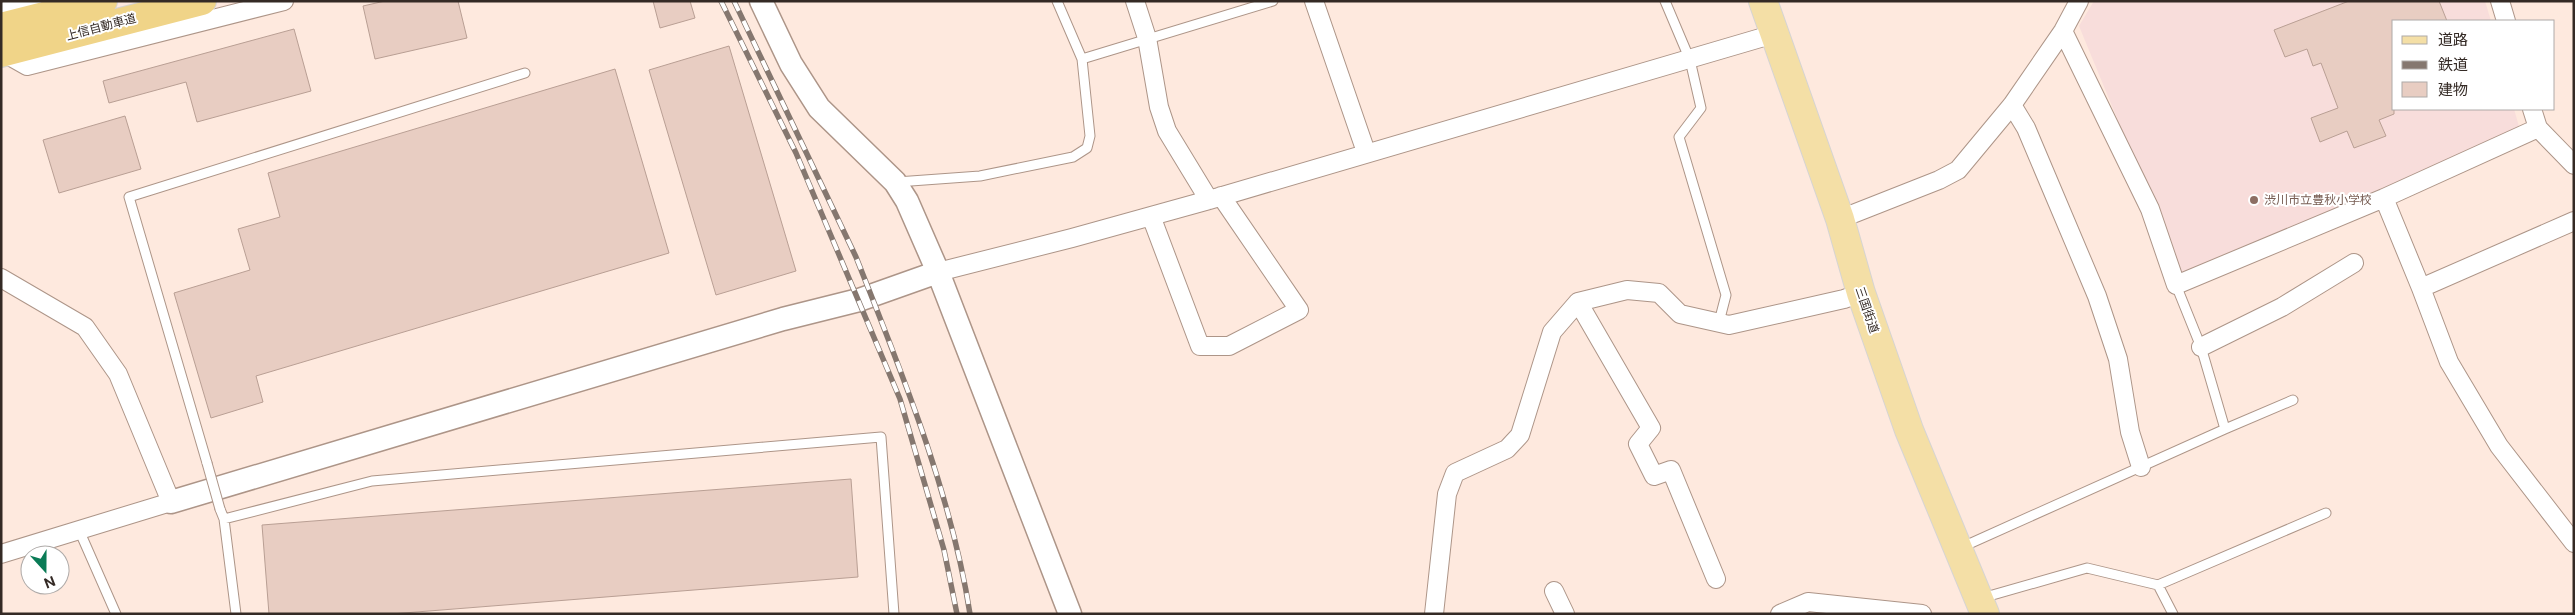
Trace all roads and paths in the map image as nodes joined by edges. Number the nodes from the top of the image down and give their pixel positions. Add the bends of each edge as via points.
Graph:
1 (32, 1) edge
2 (103, 1) edge
3 (202, 1) edge
4 (284, 1) edge
5 (760, 1) edge
6 (1057, 1) edge
7 (1135, 1) edge
8 (1273, 1) edge
9 (1314, 1) edge
10 (1665, 1) edge
11 (1763, 1) edge
12 (2500, 1) edge
13 (2071, 6) edge
14 (1, 15) edge
15 (2506, 20) edge
16 (2063, 31) junction
17 (1774, 34) junction
18 (1147, 38) junction
19 (2, 44) edge
20 (1082, 59) junction
21 (1690, 60) junction
22 (525, 73) dead end
23 (2012, 104) junction
24 (2532, 110) edge
25 (2538, 128) junction
26 (1366, 152) junction
27 (2574, 165) edge
28 (895, 182) junction
29 (1215, 198) junction
30 (2384, 198) junction
31 (1151, 216) junction
32 (1840, 219) junction
33 (2574, 222) edge
34 (2354, 263) dead end
35 (938, 272) junction
36 (1, 278) edge
37 (2176, 285) junction
38 (2421, 288) junction
39 (1861, 293) junction
40 (1578, 302) junction
41 (1719, 322) junction
42 (2201, 347) junction
43 (2293, 400) dead end
44 (2225, 429) junction
45 (2141, 467) junction
46 (171, 502) junction
47 (2326, 514) dead end
48 (224, 519) junction
49 (79, 530) junction
50 (2574, 543) edge
51 (1958, 549) junction
52 (1, 554) edge
53 (1716, 579) dead end
54 (2158, 585) junction
55 (1554, 591) dead end
56 (1982, 606) edge
57 (116, 614) edge
58 (236, 614) edge
59 (894, 614) edge
60 (1070, 614) edge
61 (1434, 614) edge
62 (1565, 614) edge
63 (1780, 614) edge
64 (1922, 614) edge
65 (2172, 614) edge

1 - 14 street via 11,7
2 - 19 highway, 上信自動車道
3 - 19 highway, 上信自動車道
4 - 19 street via 27,66
5 - 28 street via 791,64 819,108
6 - 20 lane
7 - 18 street
8 - 18 lane
9 - 26 street
10 - 21 lane
11 - 17 main road, 三国街道
12 - 15 street
13 - 16 street
16 - 23 street
16 - 37 street via 2150,209
17 - 21 street
17 - 32 main road, 三国街道
18 - 20 lane
18 - 29 street via 1159,107 1167,132
20 - 28 lane via 1090,136 1087,148 1073,157 980,176
21 - 26 street
21 - 41 lane via 1701,108 1680,137 1726,295
22 - 48 lane, bridge via 129,197
23 - 32 street via 1958,170
23 - 45 street via 2026,128 2097,296 2118,359 2130,432
24 - 25 street
25 - 27 street
25 - 30 street
26 - 29 street
28 - 35 street via 907,201
29 - 31 street
29 - 31 street via 1299,310 1229,346 1200,346
30 - 37 street
30 - 38 street
31 - 35 street
32 - 39 main road, 三国街道
33 - 38 street
34 - 42 street via 2282,307
35 - 46 street via 859,300 783,319
35 - 60 street
36 - 46 street via 85,327 118,374
37 - 42 lane
38 - 50 street via 2449,362 2499,446
39 - 41 street via 1729,325
39 - 51 main road, 三国街道 via 1910,430
40 - 41 street via 1627,290 1659,293 1680,314
40 - 53 street via 1651,428 1638,444 1654,476 1671,470
40 - 61 street via 1552,332 1520,435 1507,449 1455,473 1447,494
42 - 44 lane
43 - 44 lane
44 - 45 lane
45 - 51 lane
46 - 49 street
47 - 54 lane
48 - 58 lane
48 - 59 lane via 372,481 881,437
49 - 52 street
49 - 57 lane
51 - 56 main road, 三国街道
54 - 56 lane via 2087,568
54 - 65 lane
55 - 62 street
63 - 64 street via 1808,602

